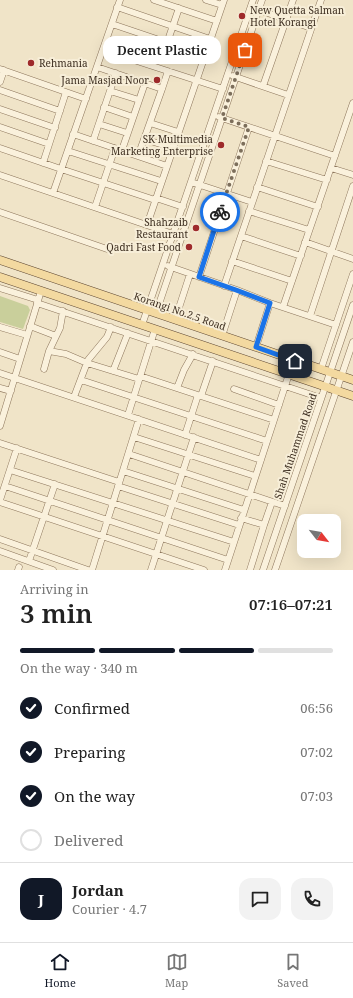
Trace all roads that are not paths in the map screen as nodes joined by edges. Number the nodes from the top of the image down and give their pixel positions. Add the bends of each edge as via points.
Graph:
1 (120, 0) edge
2 (154, 0) edge
3 (206, 0) edge
4 (253, 0) edge
5 (262, 0) edge
6 (293, 0) edge
7 (320, 0) edge
8 (223, 3) edge
9 (117, 7) junction
10 (179, 8) junction
11 (251, 8) junction
12 (259, 10) junction
13 (286, 19) junction
14 (217, 21) junction
15 (112, 24) junction
16 (173, 27) junction
17 (311, 28) junction
18 (210, 39) junction
19 (167, 43) junction
20 (103, 50) junction
21 (204, 55) junction
22 (97, 67) junction
23 (2, 69) edge
24 (168, 71) junction
25 (116, 73) junction
26 (228, 74) junction
27 (236, 76) junction
28 (196, 81) junction
29 (0, 82) edge
30 (145, 83) junction
31 (263, 86) junction
32 (162, 89) junction
33 (223, 89) junction
34 (0, 90) edge
35 (110, 91) junction
36 (66, 92) junction
37 (288, 95) junction
38 (86, 99) junction
39 (139, 100) junction
40 (353, 104) edge
41 (104, 107) junction
42 (0, 109) edge
43 (60, 111) junction
44 (214, 115) junction
45 (133, 117) junction
46 (222, 118) junction
47 (150, 123) junction
48 (98, 124) junction
49 (249, 127) junction
50 (0, 128) edge
51 (55, 128) junction
52 (178, 132) junction
53 (128, 133) junction
54 (74, 134) junction
55 (275, 136) junction
56 (144, 139) junction
57 (93, 141) junction
58 (49, 144) junction
59 (0, 148) edge
60 (115, 148) junction
61 (173, 148) junction
62 (122, 150) junction
63 (68, 151) junction
64 (138, 156) junction
65 (335, 156) junction
66 (266, 161) junction
67 (43, 163) junction
68 (110, 164) junction
69 (167, 166) junction
70 (331, 168) junction
71 (61, 169) junction
72 (0, 175) edge
73 (353, 176) edge
74 (327, 180) junction
75 (162, 181) junction
76 (191, 182) junction
77 (103, 183) junction
78 (200, 185) junction
79 (353, 186) edge
80 (257, 187) junction
81 (53, 193) junction
82 (227, 194) junction
83 (156, 199) junction
84 (252, 202) junction
85 (95, 207) junction
86 (183, 207) junction
87 (318, 207) junction
88 (249, 211) junction
89 (0, 212) edge
90 (147, 225) junction
91 (309, 230) junction
92 (173, 234) junction
93 (241, 236) junction
94 (305, 242) junction
95 (107, 249) dead end
96 (331, 251) junction
97 (301, 256) junction
98 (353, 259) edge
99 (0, 260) edge
100 (232, 261) junction
101 (163, 265) junction
102 (171, 268) junction
103 (190, 274) junction
104 (353, 274) edge
105 (0, 277) edge
106 (199, 277) junction
107 (292, 281) junction
108 (224, 286) junction
109 (0, 288) edge
110 (236, 290) junction
111 (41, 291) junction
112 (38, 302) junction
113 (270, 303) junction
114 (353, 305) edge
115 (283, 307) junction
116 (63, 311) junction
117 (147, 311) junction
118 (156, 313) junction
119 (310, 316) junction
120 (176, 320) junction
121 (142, 325) junction
122 (336, 325) junction
123 (30, 326) junction
124 (0, 327) edge
125 (111, 327) junction
126 (155, 329) junction
127 (128, 333) junction
128 (27, 335) junction
129 (56, 336) junction
130 (222, 336) junction
131 (152, 340) junction
132 (353, 342) edge
133 (256, 347) junction
134 (49, 351) junction
135 (0, 352) edge
136 (193, 354) junction
137 (20, 359) junction
138 (212, 361) junction
139 (87, 363) junction
140 (44, 369) dead end
141 (113, 370) junction
142 (321, 370) junction
143 (330, 372) junction
144 (0, 373) edge
145 (289, 374) junction
146 (341, 376) junction
147 (140, 377) junction
148 (14, 378) junction
149 (81, 380) junction
150 (353, 380) edge
151 (285, 385) junction
152 (325, 387) junction
153 (0, 388) edge
154 (177, 388) junction
155 (234, 389) dead end
156 (11, 391) junction
157 (336, 391) junction
158 (199, 396) junction
159 (353, 396) edge
160 (133, 397) junction
161 (74, 398) junction
162 (321, 398) junction
163 (279, 405) junction
164 (3, 408) edge
165 (128, 415) junction
166 (191, 416) junction
167 (139, 419) junction
168 (274, 420) junction
169 (0, 425) edge
170 (185, 434) junction
171 (134, 437) junction
172 (194, 438) junction
173 (267, 441) junction
174 (0, 443) edge
175 (17, 448) junction
176 (129, 454) junction
177 (189, 455) junction
178 (261, 460) junction
179 (10, 470) junction
180 (123, 471) junction
181 (183, 472) junction
182 (255, 476) junction
183 (55, 484) junction
184 (119, 484) junction
185 (5, 486) junction
186 (178, 488) junction
187 (249, 494) junction
188 (0, 501) edge
189 (49, 501) junction
190 (272, 502) junction
191 (113, 503) junction
192 (172, 504) junction
193 (285, 506) junction
194 (244, 510) junction
195 (44, 516) junction
196 (241, 518) junction
197 (167, 520) junction
198 (107, 521) junction
199 (239, 525) junction
200 (264, 525) junction
201 (102, 536) junction
202 (161, 538) junction
203 (0, 539) edge
204 (234, 542) junction
205 (32, 550) junction
206 (0, 551) edge
207 (156, 554) junction
208 (228, 560) junction
209 (29, 561) junction
210 (53, 570) edge
211 (88, 570) edge
212 (92, 570) edge
213 (151, 570) edge
214 (204, 570) edge
215 (224, 570) edge
216 (250, 570) edge
217 (263, 570) edge
218 (276, 570) edge

1 - 9 street
2 - 10 street
3 - 8 street
4 - 11 street
5 - 12 street
6 - 13 street
7 - 17 street
8 - 14 street
9 - 15 street
9 - 16 street
10 - 14 street
10 - 16 street
11 - 12 street
11 - 26 street
12 - 13 street
12 - 27 street
13 - 17 street
13 - 31 street
14 - 18 street
15 - 19 street
15 - 20 street
16 - 18 street
16 - 19 street
17 - 37 street
18 - 21 street
19 - 21 street
20 - 22 street
20 - 24 street
21 - 28 street
22 - 25 street
22 - 38 street
23 - 29 street
23 - 36 street
24 - 28 street
24 - 32 street
25 - 30 street
25 - 35 street
26 - 27 street
26 - 33 street
27 - 31 street
27 - 46 street
28 - 33 street
28 - 52 street
30 - 32 street
30 - 39 street
31 - 37 street
32 - 47 street
33 - 44 street
34 - 43 street
35 - 39 street
35 - 41 street
36 - 38 street
36 - 43 street
37 - 55 street
38 - 54 street
39 - 45 street
40 - 65 street
41 - 45 street
41 - 48 street
42 - 51 street
43 - 51 street
44 - 46 street
44 - 76 street
45 - 53 street
46 - 49 street
46 - 78 street
47 - 52 street
47 - 56 street
48 - 53 street
48 - 57 street
49 - 55 street
49 - 82 street
50 - 58 street
51 - 58 street
52 - 61 street
53 - 62 street
54 - 57 street
54 - 63 street
55 - 65 street
55 - 66 street
56 - 61 street
56 - 64 street
57 - 60 street
58 - 67 street
59 - 67 street
60 - 62 street
60 - 68 street
61 - 69 street
62 - 64 street
63 - 68 street
63 - 71 street
64 - 69 street
65 - 70 street
66 - 74 street
66 - 80 street
67 - 71 street
68 - 75 street
68 - 77 street
69 - 75 street
70 - 73 street
70 - 74 street
71 - 77 street
71 - 81 street
72 - 81 street
74 - 87 street
75 - 83 street
76 - 78 street
76 - 86 street
77 - 83 street
77 - 85 street
78 - 82 street
78 - 102 street
79 - 96 street
80 - 84 street
80 - 87 street
81 - 85 street
82 - 84 street
82 - 106 street
83 - 86 street
83 - 90 street
84 - 88 street
85 - 90 street
86 - 92 street
87 - 91 street
88 - 91 street
88 - 93 street
89 - 95 street
90 - 92 street
91 - 94 street
92 - 101 street
93 - 97 street
93 - 100 street
94 - 96 street
94 - 97 street
96 - 98 street
96 - 119 street
97 - 107 street
99 - 117 main road, Korangi No.2.5 Road
100 - 107 street
100 - 108 street
101 - 102 street
101 - 117 street
102 - 103 street
102 - 118 street
103 - 106 street
103 - 120 street
104 - 122 street
105 - 111 main road
106 - 108 street
107 - 115 street
108 - 110 street
109 - 112 street
110 - 113 street
110 - 130 street
111 - 112 street
111 - 121 main road
112 - 116 street
112 - 123 street
113 - 115 street
113 - 133 street
114 - 143 street, Shah Muhammad Road
115 - 119 street
116 - 125 street
116 - 129 street
117 - 118 main road, Korangi No.2.5 Road
117 - 121 street
118 - 120 main road, Korangi No.2.5 Road
119 - 122 street
120 - 130 main road, Korangi No.2.5 Road
121 - 126 main road
122 - 142 street
123 - 128 street
123 - 129 street
124 - 128 street
125 - 127 street
125 - 139 street via 107,337
126 - 131 street
126 - 145 main road
127 - 131 street
127 - 141 street
128 - 137 street
129 - 134 street
130 - 133 main road, Korangi No.2.5 Road
131 - 136 street
131 - 147 street
132 - 146 street, Shah Muhammad Road
133 - 142 main road, Korangi No.2.5 Road
134 - 139 street via 66,354
134 - 140 street
135 - 137 street
136 - 138 street
136 - 154 street
137 - 148 street
138 - 151 street
138 - 158 street
139 - 141 street
139 - 149 street
141 - 147 street
142 - 143 main road, Korangi No.2.5 Road
143 - 146 main road, Korangi No.2.5 Road
143 - 152 street, Shah Muhammad Road
144 - 148 street
145 - 151 street
145 - 152 main road
146 - 150 main road, Korangi No.2.5 Road
146 - 157 street, Shah Muhammad Road
147 - 154 street
147 - 160 street
148 - 156 street
148 - 161 street
149 - 160 street
149 - 161 street
151 - 162 street
151 - 163 street
152 - 157 main road
152 - 162 street, Shah Muhammad Road
153 - 156 street
154 - 158 street
155 - 163 street
156 - 164 street
157 - 159 main road
157 - 218 street, Shah Muhammad Road
158 - 166 street
158 - 168 street
160 - 165 street
160 - 166 street
161 - 165 street
162 - 193 street, Shah Muhammad Road
163 - 168 street
164 - 169 street
165 - 167 street
166 - 170 street
166 - 173 street
167 - 170 street
167 - 171 street
168 - 173 street
170 - 172 street
171 - 176 street
171 - 177 street
172 - 177 street
172 - 178 street
173 - 178 street
174 - 175 street
175 - 179 street
175 - 184 street
176 - 180 street
176 - 181 street
177 - 181 street
177 - 182 street
178 - 182 street
179 - 183 street
179 - 185 street
180 - 184 street
180 - 186 street
181 - 186 street
181 - 187 street
182 - 187 street
183 - 189 street
183 - 191 street
184 - 191 street
184 - 192 street
185 - 188 street
185 - 189 street
186 - 192 street
186 - 194 street
187 - 190 street
187 - 194 street
188 - 195 street
189 - 195 street
189 - 198 street
190 - 193 street
190 - 200 street
191 - 197 street
191 - 198 street
192 - 197 street
192 - 199 street
193 - 217 street, Shah Muhammad Road
194 - 196 street
195 - 201 street
195 - 205 street
196 - 199 street
196 - 200 street
197 - 202 street
197 - 204 street
198 - 201 street
198 - 202 street
199 - 204 street
200 - 216 street
201 - 207 street
201 - 212 street
202 - 207 street
202 - 208 street
203 - 205 street
204 - 208 street
205 - 209 street
205 - 211 street
206 - 209 street
207 - 213 street
207 - 214 street
208 - 215 street
209 - 210 street

